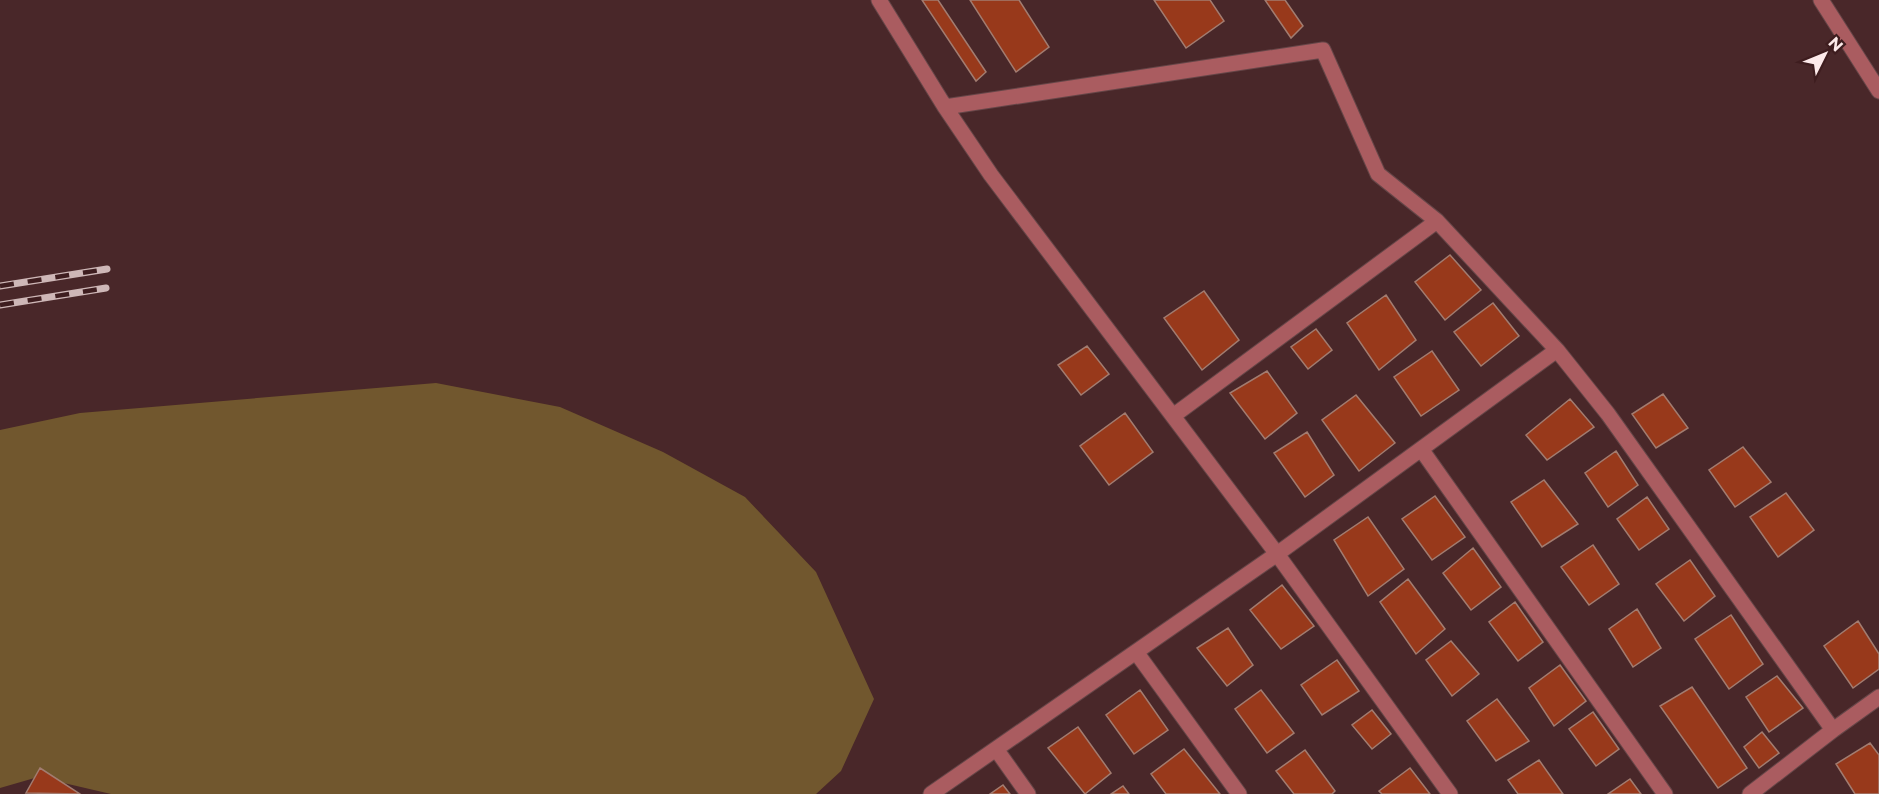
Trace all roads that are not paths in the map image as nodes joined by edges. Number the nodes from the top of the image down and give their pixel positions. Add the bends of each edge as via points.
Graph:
1 (879, 0) edge
2 (1821, 0) edge
3 (1879, 91) edge
4 (945, 107) junction
5 (1437, 221) junction
6 (1557, 350) junction
7 (1173, 416) junction
8 (1421, 449) junction
9 (1277, 554) junction
10 (1136, 651) junction
11 (1879, 697) edge
12 (1833, 730) junction
13 (996, 749) junction
14 (931, 794) edge
15 (1028, 794) edge
16 (1239, 794) edge
17 (1450, 794) edge
18 (1665, 794) edge
19 (1750, 794) edge

1 - 4 street
2 - 3 street
4 - 5 street via 1323,50 1378,174
4 - 7 street via 990,175
5 - 6 street
5 - 7 street
6 - 8 street
6 - 12 street via 1608,414
7 - 9 street
8 - 9 street
8 - 18 street
9 - 10 street
9 - 17 street
10 - 13 street
10 - 16 street
11 - 12 street
12 - 19 street
13 - 14 street
13 - 15 street

